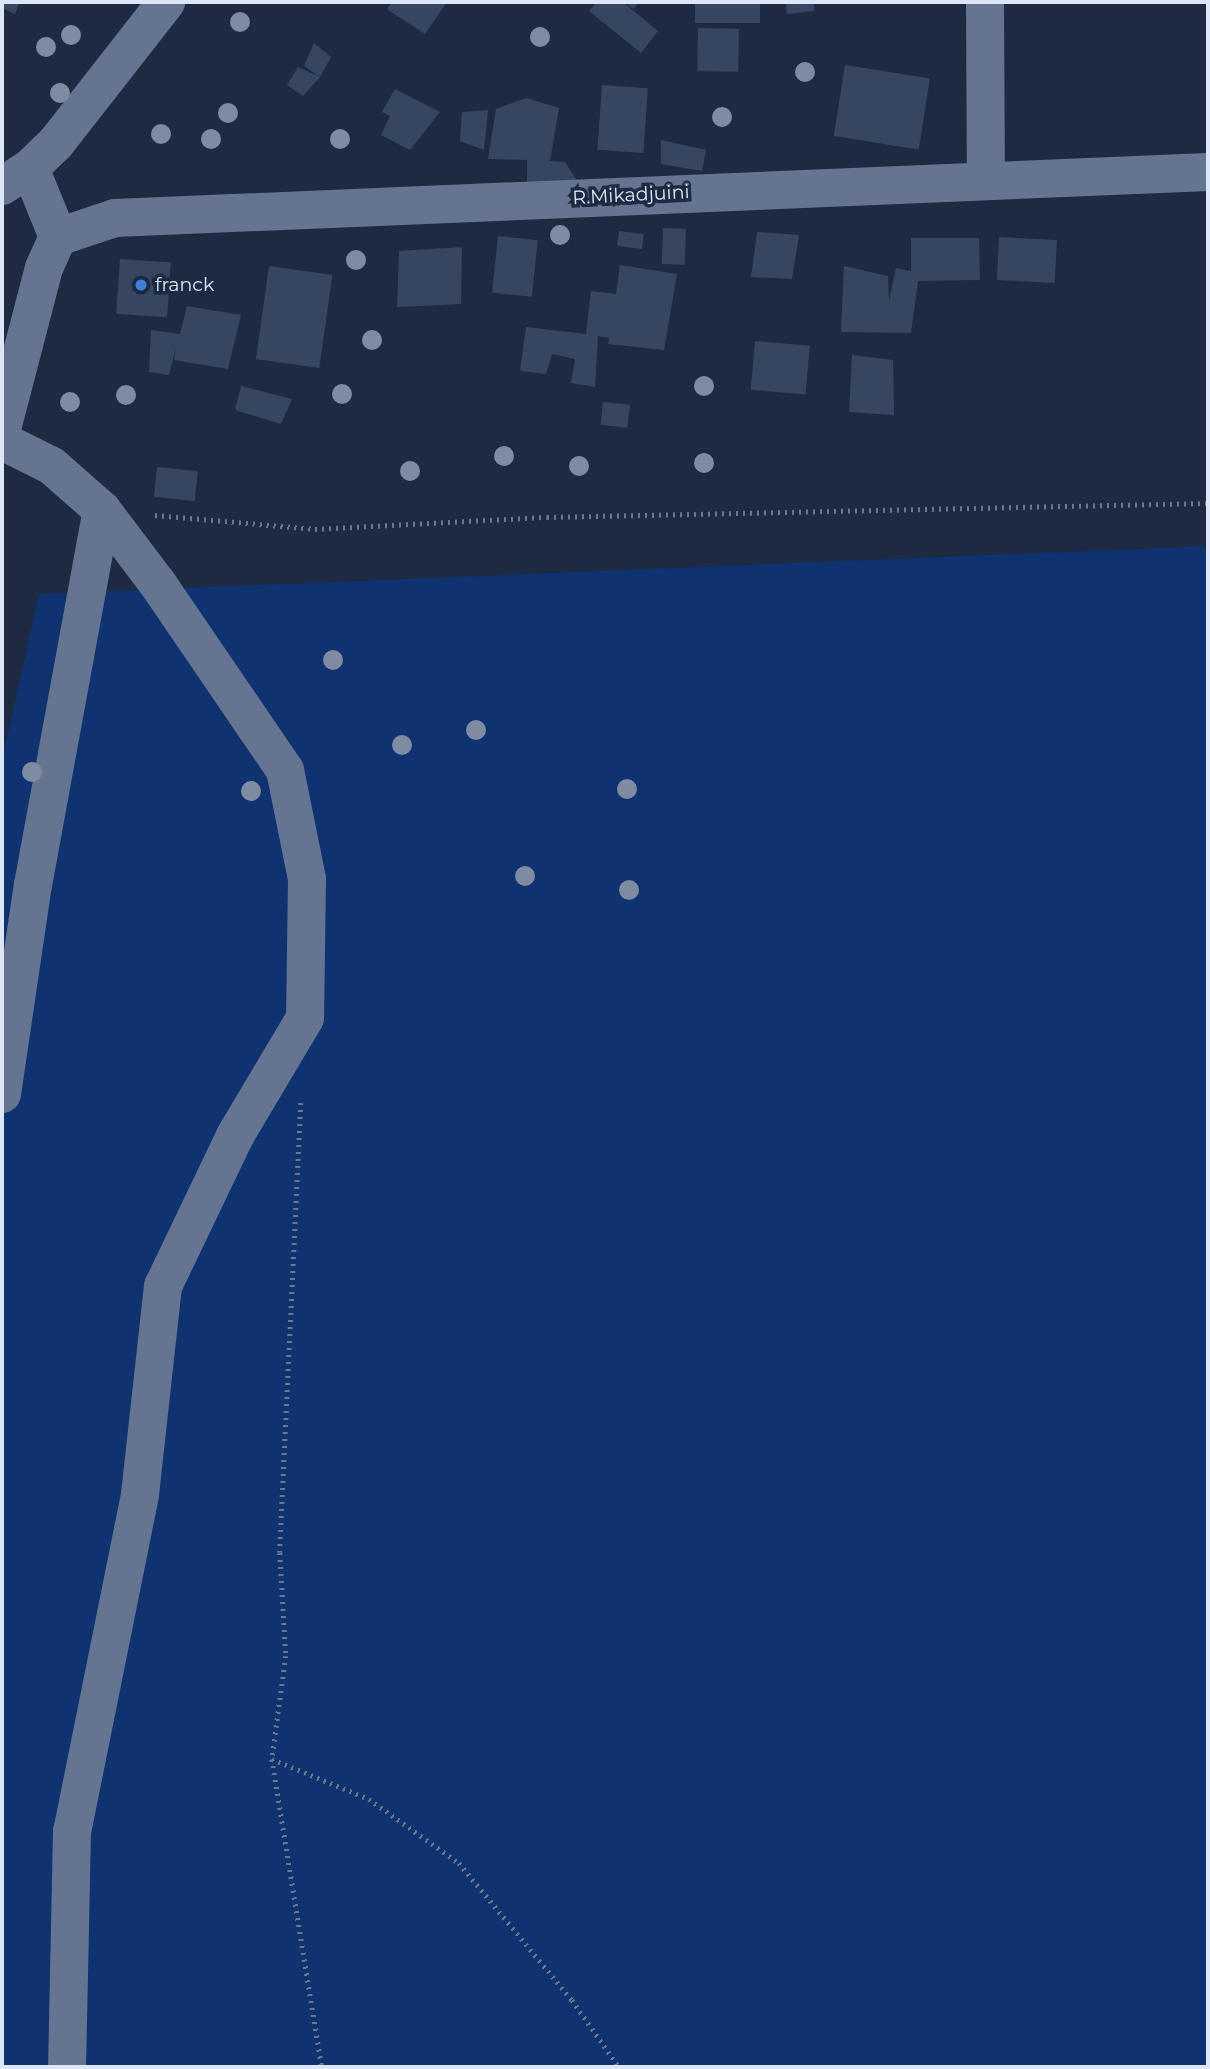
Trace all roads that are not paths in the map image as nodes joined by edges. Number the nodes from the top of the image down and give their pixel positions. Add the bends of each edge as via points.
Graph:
1 (166, 2) edge
2 (985, 2) edge
3 (1208, 172) edge
4 (16, 177) edge
5 (986, 178) junction
6 (58, 237) junction
7 (2, 429) edge
8 (2, 441) edge
9 (102, 510) junction
10 (2, 1094) edge
11 (67, 2067) edge

1 - 4 street via 56,143
2 - 5 street
3 - 5 street, R.Mikadjuini
4 - 6 street
5 - 6 street, R.Mikadjuini via 115,218
6 - 7 street via 44,268
8 - 9 street via 52,466
9 - 10 street via 33,885
9 - 11 street via 285,770 307,879 305,1018 235,1136 163,1286 140,1495 72,1831

